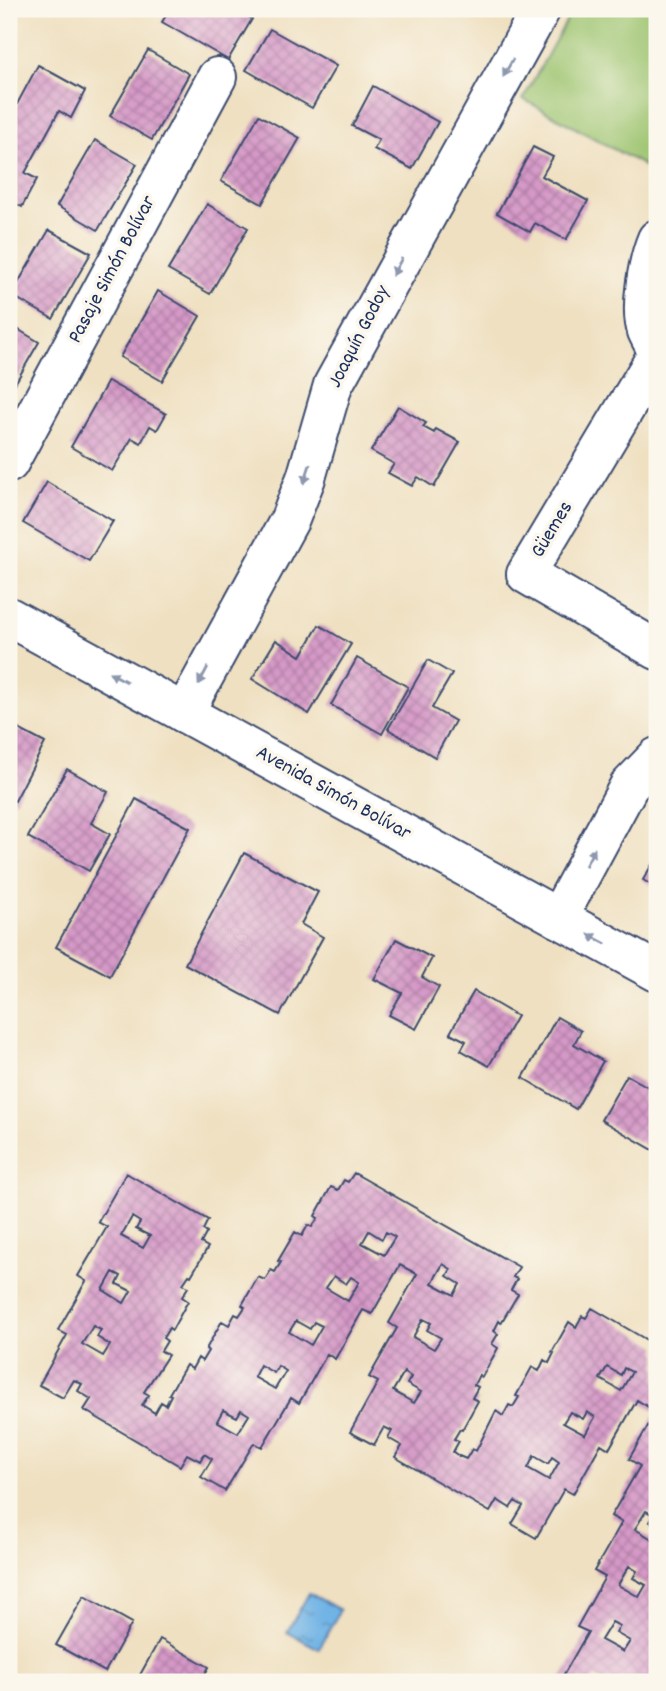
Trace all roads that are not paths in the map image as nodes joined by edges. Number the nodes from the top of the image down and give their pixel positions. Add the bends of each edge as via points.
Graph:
1 (541, 9) edge
2 (217, 77) dead end
3 (657, 239) edge
4 (657, 353) edge
5 (9, 463) edge
6 (9, 617) edge
7 (657, 650) edge
8 (184, 713) junction
9 (657, 757) edge
10 (558, 918) junction
11 (657, 972) edge

1 -> 8 street, Joaquín Godoy via 333,384 290,519
2 - 5 street, Pasaje Simón Bolívar
3 - 4 street, Güemes via 644,300 646,329
4 - 7 street, Güemes via 526,574
8 -> 6 street, Avenida Simón Bolívar
8 - 10 street, Avenida Simón Bolívar
10 -> 9 street via 629,786
11 -> 10 street, Avenida Simón Bolívar

